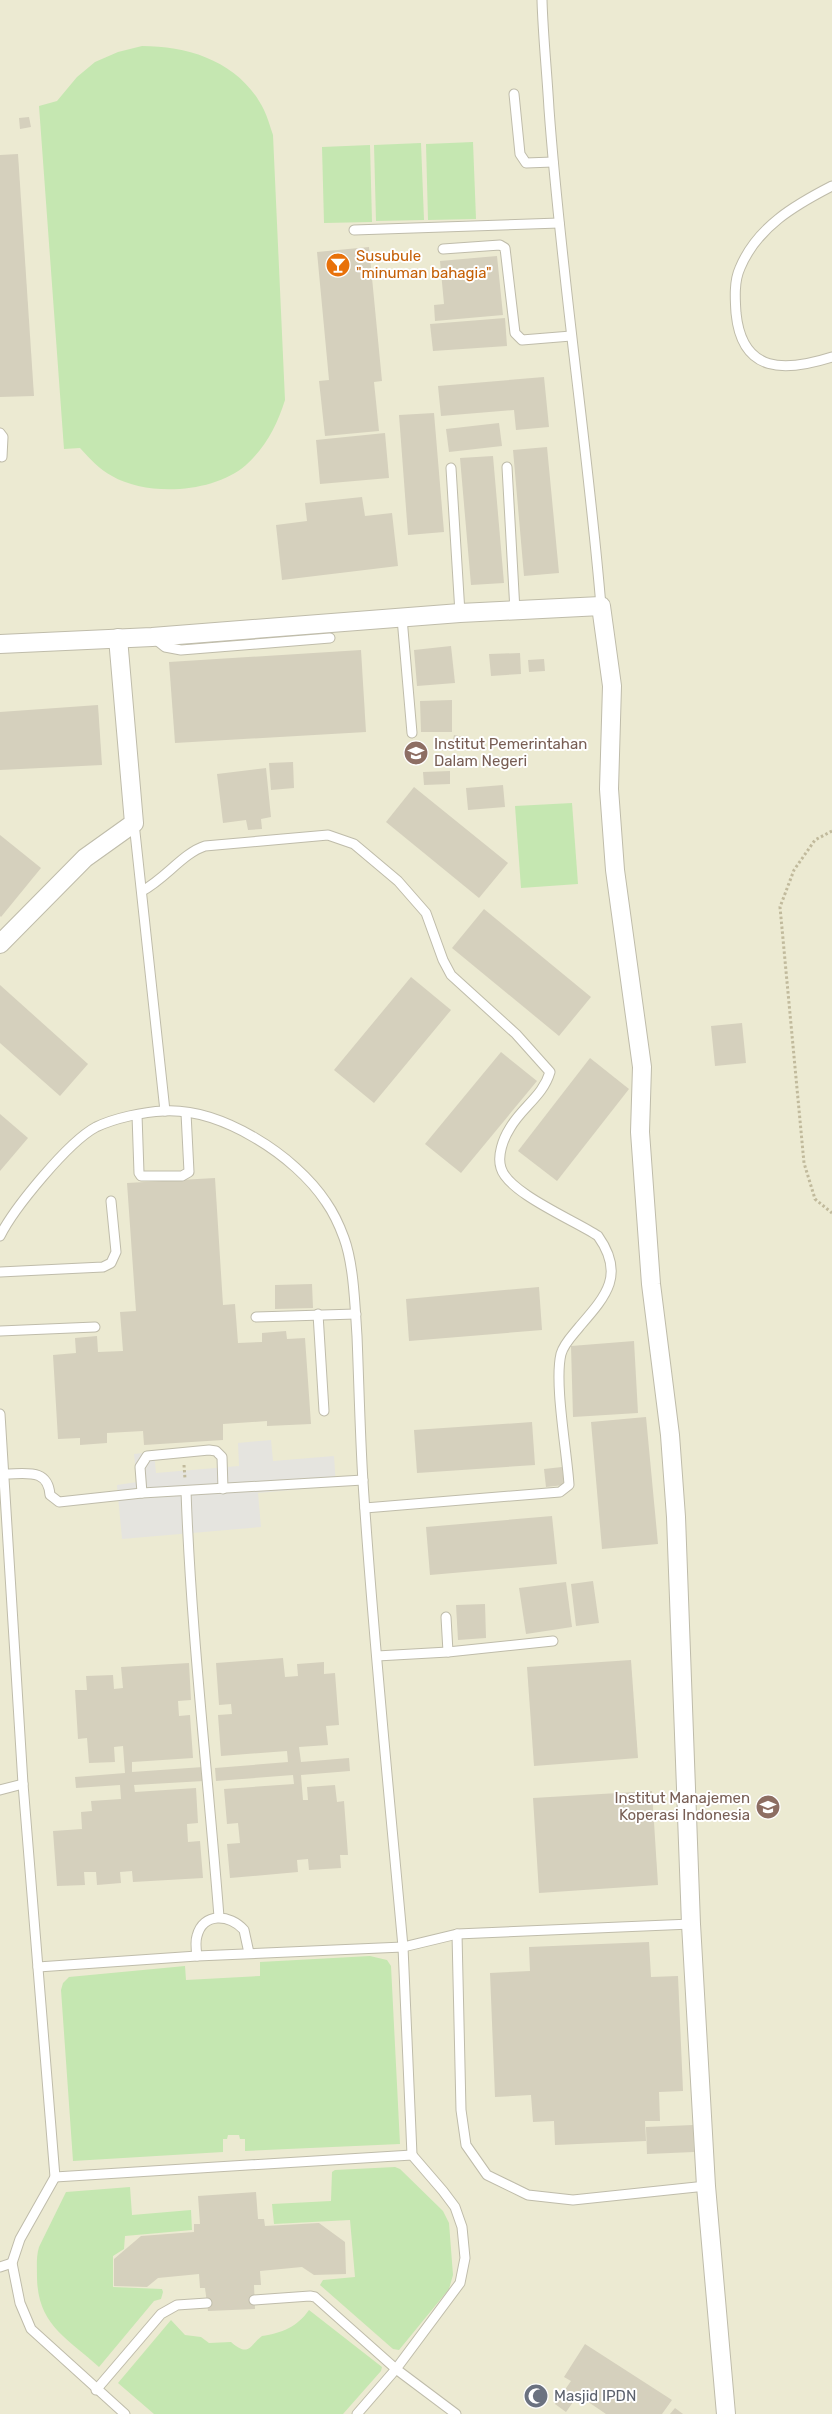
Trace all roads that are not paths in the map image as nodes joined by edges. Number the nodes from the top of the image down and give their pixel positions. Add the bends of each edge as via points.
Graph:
1 (542, 0) edge
2 (514, 94) dead end
3 (553, 162) junction
4 (832, 186) edge
5 (559, 223) junction
6 (354, 230) dead end
7 (443, 249) dead end
8 (571, 336) junction
9 (832, 357) edge
10 (0, 433) edge
11 (2, 457) dead end
12 (507, 467) dead end
13 (451, 468) dead end
14 (601, 606) junction
15 (515, 611) junction
16 (460, 613) junction
17 (402, 618) junction
18 (152, 637) junction
19 (118, 638) junction
20 (330, 638) dead end
21 (0, 644) edge
22 (412, 732) dead end
23 (134, 823) junction
24 (142, 891) junction
25 (0, 944) edge
26 (165, 1111) junction
27 (186, 1112) junction
28 (137, 1115) junction
29 (111, 1201) dead end
30 (0, 1236) edge
31 (0, 1272) edge
32 (318, 1314) junction
33 (356, 1314) junction
34 (256, 1317) dead end
35 (95, 1326) dead end
36 (0, 1331) edge
37 (324, 1410) dead end
38 (0, 1414) edge
39 (5, 1474) junction
40 (363, 1480) junction
41 (223, 1489) junction
42 (186, 1491) junction
43 (3, 1492) edge
44 (142, 1493) junction
45 (365, 1508) junction
46 (446, 1617) dead end
47 (553, 1641) dead end
48 (448, 1652) junction
49 (377, 1656) junction
50 (23, 1784) junction
51 (0, 1790) edge
52 (219, 1917) junction
53 (691, 1924) junction
54 (456, 1934) junction
55 (403, 1947) junction
56 (248, 1953) junction
57 (197, 1956) junction
58 (38, 1967) junction
59 (412, 2155) junction
60 (55, 2177) junction
61 (706, 2186) junction
62 (12, 2263) junction
63 (0, 2267) edge
64 (254, 2300) dead end
65 (207, 2303) dead end
66 (396, 2368) junction
67 (96, 2390) junction
68 (125, 2414) edge
69 (357, 2414) edge
70 (456, 2414) edge
71 (726, 2414) edge

1 - 3 lane
2 - 3 lane via 523,160 526,163
3 - 5 lane
4 - 9 lane via 796,205 767,228 739,268 735,294 741,338 750,352 765,362 784,367
5 - 6 lane
5 - 8 lane
7 - 8 lane via 505,248 518,338
8 - 14 lane
10 - 11 lane via 3,437
12 - 15 lane
13 - 16 lane
14 - 15 street
14 - 53 street via 612,686 609,789 615,870 642,1068 640,1132 650,1275 670,1435 676,1517
15 - 16 street
16 - 17 street
17 - 18 street
17 - 22 lane
18 - 19 street
18 - 20 lane via 165,647 181,650
19 - 21 street
19 - 23 street
23 - 24 lane
23 - 25 street via 85,858
24 - 26 lane
24 - 45 lane via 158,883 196,849 205,846 328,834 343,839 354,844 398,881 426,913 451,974 516,1034 550,1072 547,1083 510,1128 500,1153 501,1170 519,1190 598,1236 612,1266 611,1283 606,1293 564,1345 560,1356 569,1485 560,1492
26 - 27 lane
26 - 28 lane
27 - 28 lane via 189,1172 182,1176 141,1176
27 - 33 lane via 241,1129 297,1169 326,1202 345,1240
28 - 30 lane via 96,1127 73,1144 22,1203
29 - 31 lane via 116,1252 111,1262 103,1267
32 - 33 lane
32 - 34 lane
32 - 37 lane
33 - 40 lane
35 - 36 lane
38 - 39 lane
39 - 43 lane
39 - 44 lane via 44,1477 49,1483 50,1495 60,1502
40 - 41 lane
40 - 45 lane
41 - 42 lane
41 - 44 lane via 222,1457 210,1450 147,1456 140,1468
42 - 44 lane
42 - 52 lane via 195,1655
43 - 50 lane
45 - 49 lane
46 - 48 lane
47 - 48 lane
48 - 49 lane
49 - 55 lane
50 - 51 lane
50 - 58 lane
52 - 56 lane via 228,1918 244,1930
52 - 57 lane via 209,1920 198,1931
53 - 54 lane
53 - 61 street
54 - 55 lane
54 - 61 lane via 461,2110 466,2145 487,2176 528,2194 573,2200
55 - 56 lane
55 - 59 lane
56 - 57 lane
57 - 58 lane
58 - 60 lane
59 - 60 lane
59 - 66 lane via 455,2208 462,2227 465,2258 460,2283
60 - 62 lane via 20,2239
61 - 71 street
62 - 63 lane
62 - 67 lane via 20,2303 31,2329
64 - 66 lane via 315,2297
65 - 67 lane via 177,2305 161,2314
66 - 69 lane
66 - 70 lane
67 - 68 lane

